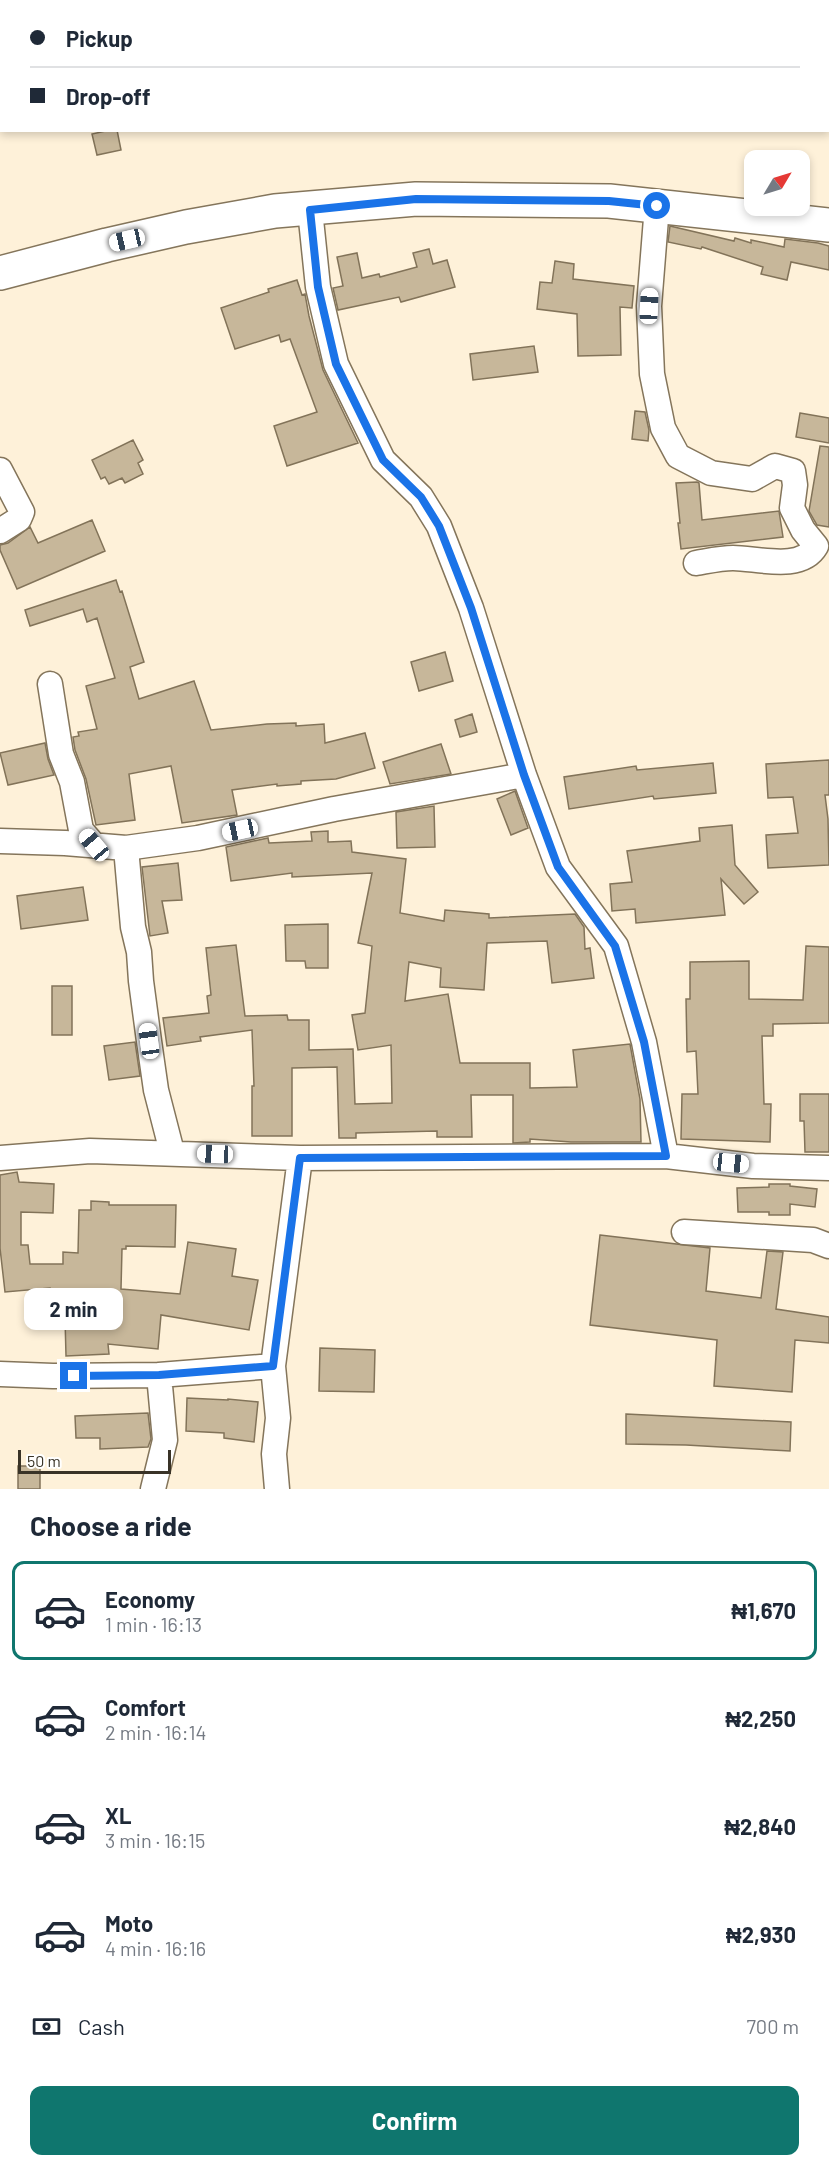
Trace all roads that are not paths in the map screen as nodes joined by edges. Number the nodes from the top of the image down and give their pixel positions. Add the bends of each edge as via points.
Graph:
1 (657, 206) junction
2 (310, 210) junction
3 (829, 225) edge
4 (0, 273) edge
5 (0, 470) edge
6 (0, 531) edge
7 (696, 563) dead end
8 (50, 684) dead end
9 (524, 775) junction
10 (0, 841) edge
11 (94, 845) junction
12 (126, 848) junction
13 (172, 1152) junction
14 (666, 1156) junction
15 (0, 1158) edge
16 (300, 1158) junction
17 (829, 1168) edge
18 (684, 1232) dead end
19 (829, 1246) edge
20 (273, 1366) junction
21 (0, 1374) edge
22 (159, 1375) junction
23 (153, 1489) edge
24 (277, 1489) edge

1 - 2 main road via 609,201 416,199
1 - 3 main road
1 - 7 street via 649,306 652,374 663,428 678,456 711,473 752,479 775,466 793,471 792,508 816,546 795,562 730,558
2 - 4 main road via 186,226
2 - 9 street via 318,287 336,364 383,460 421,497 439,526 471,608
5 - 6 street via 22,512 19,519
8 - 11 street via 61,754 72,782 81,830
9 - 12 street via 198,838
9 - 14 street via 558,867 615,946 644,1042
10 - 11 street
11 - 12 street
12 - 13 street via 156,1090
13 - 15 street via 90,1151
13 - 16 street
14 - 16 street
14 - 17 street via 753,1166
16 - 20 street
18 - 19 street via 813,1240
20 - 22 street
20 - 24 street via 278,1418 274,1454
21 - 22 street
22 - 23 street via 165,1440

